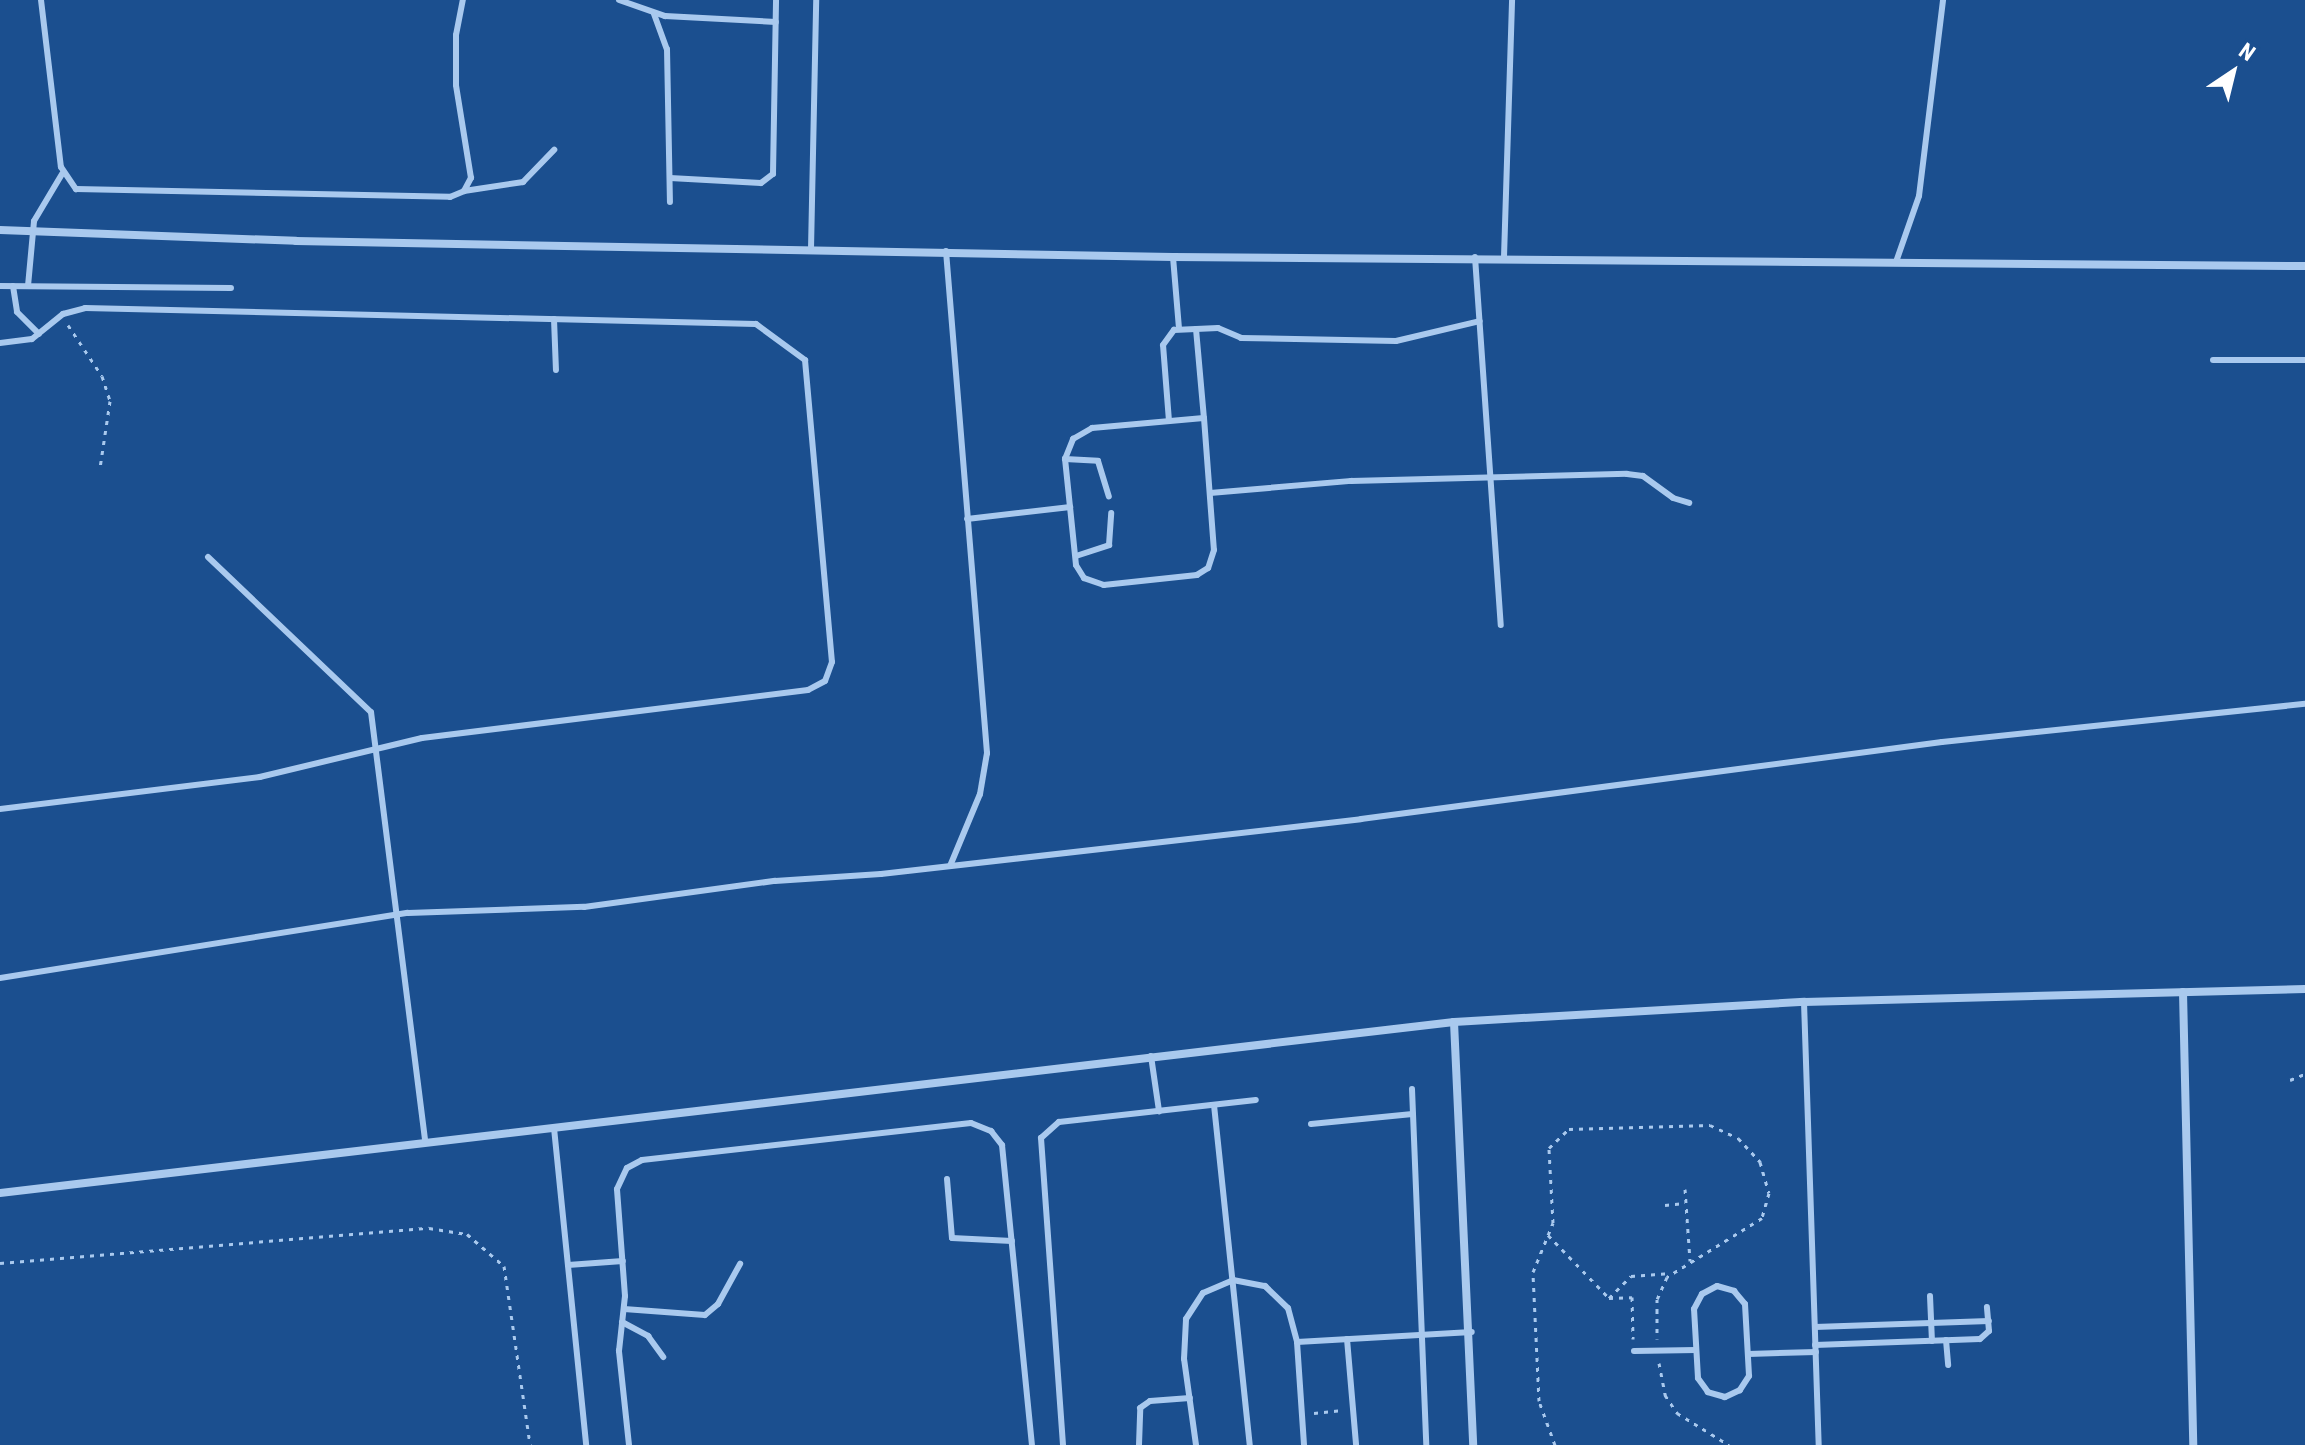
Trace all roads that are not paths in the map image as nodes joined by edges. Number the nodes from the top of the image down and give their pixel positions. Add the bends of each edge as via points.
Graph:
1 (41, 0) edge
2 (463, 0) edge
3 (619, 0) edge
4 (776, 0) edge
5 (816, 0) edge
6 (1512, 0) edge
7 (1943, 0) edge
8 (654, 14) junction
9 (776, 22) junction
10 (554, 150) dead end
11 (62, 174) junction
12 (670, 178) junction
13 (464, 191) junction
14 (670, 202) dead end
15 (0, 230) edge
16 (32, 232) junction
17 (811, 249) junction
18 (946, 251) junction
19 (1173, 257) junction
20 (1475, 257) junction
21 (1504, 257) junction
22 (1896, 262) junction
23 (2305, 266) edge
24 (0, 286) edge
25 (13, 286) junction
26 (28, 286) junction
27 (231, 288) dead end
28 (554, 319) junction
29 (1480, 321) junction
30 (1179, 329) junction
31 (1196, 329) junction
32 (39, 334) junction
33 (0, 343) edge
34 (2213, 360) dead end
35 (2305, 360) edge
36 (556, 370) dead end
37 (1204, 418) junction
38 (1169, 421) junction
39 (1065, 459) junction
40 (1493, 476) junction
41 (1210, 493) junction
42 (1109, 496) dead end
43 (1689, 503) dead end
44 (1070, 507) junction
45 (1111, 513) dead end
46 (967, 519) junction
47 (1076, 556) junction
48 (208, 557) dead end
49 (1501, 625) dead end
50 (2305, 704) edge
51 (375, 750) junction
52 (0, 809) edge
53 (950, 866) junction
54 (396, 915) junction
55 (0, 978) edge
56 (2305, 989) edge
57 (2183, 992) junction
58 (1804, 1002) junction
59 (1454, 1022) junction
60 (1151, 1056) junction
61 (1412, 1089) dead end
62 (1256, 1100) dead end
63 (1214, 1105) junction
64 (1159, 1111) junction
65 (1413, 1114) junction
66 (1311, 1124) dead end
67 (554, 1128) junction
68 (425, 1142) junction
69 (947, 1179) dead end
70 (0, 1193) edge
71 (1012, 1241) junction
72 (623, 1261) junction
73 (740, 1264) dead end
74 (568, 1265) junction
75 (1233, 1280) junction
76 (1930, 1296) dead end
77 (1987, 1307) dead end
78 (624, 1309) junction
79 (1989, 1321) junction
80 (622, 1322) junction
81 (1931, 1323) junction
82 (1815, 1327) junction
83 (1472, 1332) junction
84 (1421, 1335) junction
85 (1347, 1339) junction
86 (1946, 1340) junction
87 (1932, 1341) junction
88 (1297, 1342) junction
89 (1816, 1348) junction
90 (1696, 1350) junction
91 (1634, 1351) road end
92 (1748, 1354) junction
93 (663, 1357) dead end
94 (1948, 1365) dead end
95 (1190, 1398) junction
96 (586, 1445) edge
97 (629, 1445) edge
98 (1032, 1445) edge
99 (1063, 1445) edge
100 (1139, 1445) edge
101 (1196, 1445) edge
102 (1250, 1445) edge
103 (1304, 1445) edge
104 (1356, 1445) edge
105 (1426, 1445) edge
106 (1473, 1445) edge
107 (1819, 1445) edge
108 (2193, 1445) edge

1 - 11 lane
2 - 13 lane via 455,60 458,114 471,170
3 - 8 lane
4 - 9 lane
5 - 17 lane
6 - 21 lane
7 - 22 lane via 1919,196
8 - 9 lane
8 - 12 lane via 667,49
9 - 12 lane via 770,179 761,183
10 - 13 lane via 523,182
11 - 13 lane via 82,190 450,197
11 - 16 lane via 41,202
12 - 14 lane
15 - 16 street
16 - 17 street
16 - 26 lane
17 - 18 street
18 - 19 street
18 - 46 lane
19 - 20 street
19 - 30 lane
20 - 21 street
20 - 29 lane
21 - 22 street
22 - 23 street
24 - 25 lane
25 - 26 lane
25 - 32 lane via 17,312
26 - 27 lane
28 - 32 lane via 85,308 63,314
28 - 36 lane
28 - 51 lane via 742,320 762,327 802,355 832,669 820,686 808,690 422,738
29 - 31 lane via 1396,341 1241,338 1222,329
29 - 40 lane
30 - 31 lane
30 - 38 lane via 1170,332 1163,345
31 - 37 lane
32 - 33 lane via 24,342
34 - 35 lane
37 - 38 lane
37 - 41 lane
38 - 39 lane via 1085,431 1069,445
39 - 42 lane via 1098,461 1106,472
39 - 44 lane
40 - 41 lane
40 - 43 lane via 1635,474
40 - 49 lane
41 - 47 lane via 1214,557 1197,575 1097,585 1079,572
44 - 46 lane
44 - 47 lane
45 - 47 lane via 1109,545 1101,552
46 - 53 lane via 987,753 975,812
48 - 51 lane via 364,701 373,719
50 - 53 lane via 1956,740 1426,811
51 - 52 lane via 260,777
51 - 54 lane
53 - 54 lane via 775,881 552,910
54 - 55 lane
54 - 68 lane
56 - 57 street
57 - 58 street
57 - 108 street
58 - 59 street
58 - 82 lane
59 - 60 street
59 - 83 street
60 - 64 lane
60 - 67 street
61 - 65 lane
62 - 63 lane
63 - 64 lane
63 - 75 lane
64 - 99 lane via 1059,1122 1046,1131 1039,1146
65 - 66 lane
65 - 84 lane
67 - 68 street
67 - 74 lane
68 - 70 street
69 - 71 lane via 952,1238
71 - 72 lane via 1002,1145 991,1131 971,1123 637,1162 618,1184
71 - 98 lane
72 - 74 lane
72 - 78 lane
73 - 78 lane via 718,1304 705,1315
74 - 96 lane
75 - 88 lane via 1265,1286 1278,1295 1288,1308
75 - 95 lane via 1203,1293 1186,1319
75 - 102 lane
76 - 81 lane
77 - 79 lane
78 - 80 lane
79 - 81 lane
79 - 86 lane via 1984,1337
80 - 93 lane via 641,1330
80 - 97 lane via 619,1351
81 - 82 lane
81 - 87 lane
82 - 89 lane
83 - 84 lane
83 - 106 street
84 - 85 lane
84 - 105 lane
85 - 88 lane
85 - 104 lane
86 - 87 lane
86 - 94 lane
87 - 89 lane
88 - 103 lane
89 - 92 lane
89 - 107 lane
90 - 91 lane
90 - 92 lane via 1702,1386 1725,1397 1746,1384
90 - 92 lane via 1694,1309 1702,1294 1717,1286 1734,1291 1745,1304
95 - 100 lane via 1144,1403 1137,1414
95 - 101 lane

